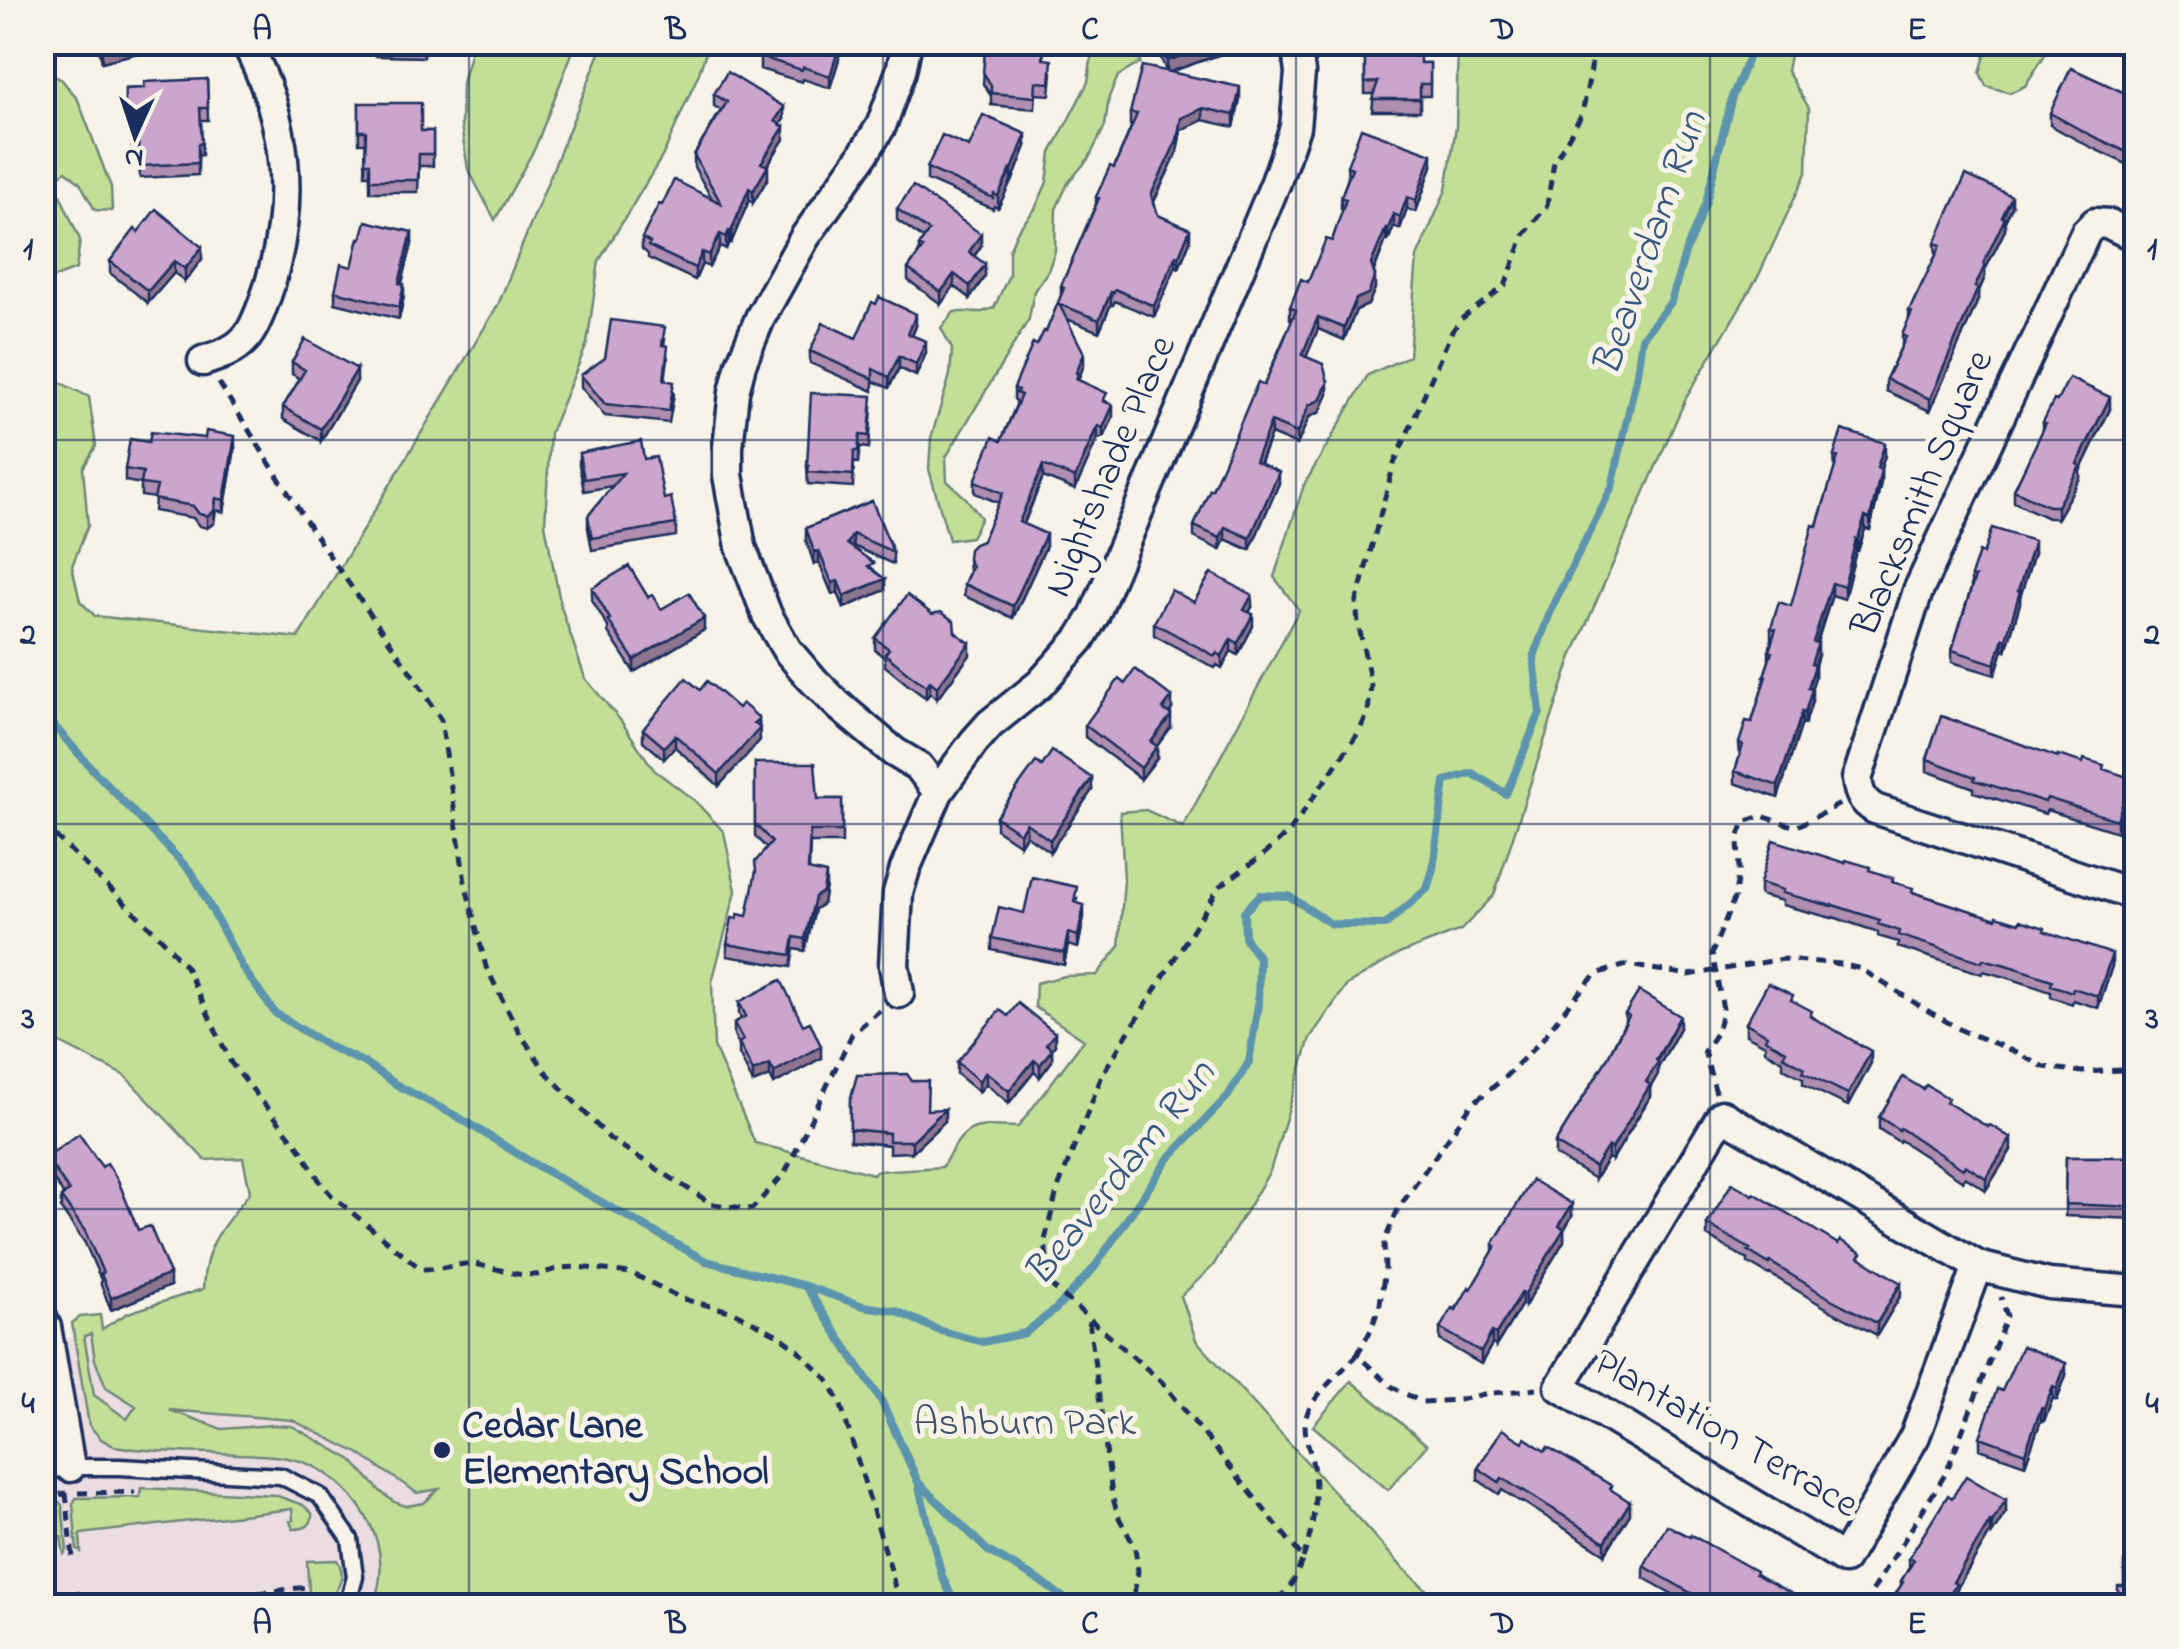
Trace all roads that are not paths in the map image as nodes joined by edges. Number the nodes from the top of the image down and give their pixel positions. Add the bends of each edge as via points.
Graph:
1 (246, 42) edge
2 (908, 42) edge
3 (1296, 42) edge
4 (2136, 237) edge
5 (203, 361) road end
6 (938, 792) junction
7 (2136, 895) edge
8 (898, 993) road end
9 (1975, 1273) junction
10 (2136, 1291) edge
11 (42, 1318) edge
12 (60, 1478) edge
13 (347, 1606) edge

1 - 5 street via 275,110 286,198 278,256 247,339
2 - 6 street via 881,126 805,237 760,318 734,392 728,475 741,547 786,650 838,705 919,767
3 - 6 street, Nightshade Place via 1297,112 1282,164 1094,616 1040,684 974,742
4 - 7 street, Blacksmith Square via 2110,224 2086,232 1918,591 1857,779 1859,794 1875,809
6 - 8 street, Nightshade Place via 898,893
9 - 9 street, Plantation Terrace via 1722,1116 1560,1387 1844,1558 1914,1436
9 - 10 street
11 - 12 street
12 - 13 lane via 120,1467 281,1476 320,1496 350,1539 355,1577

